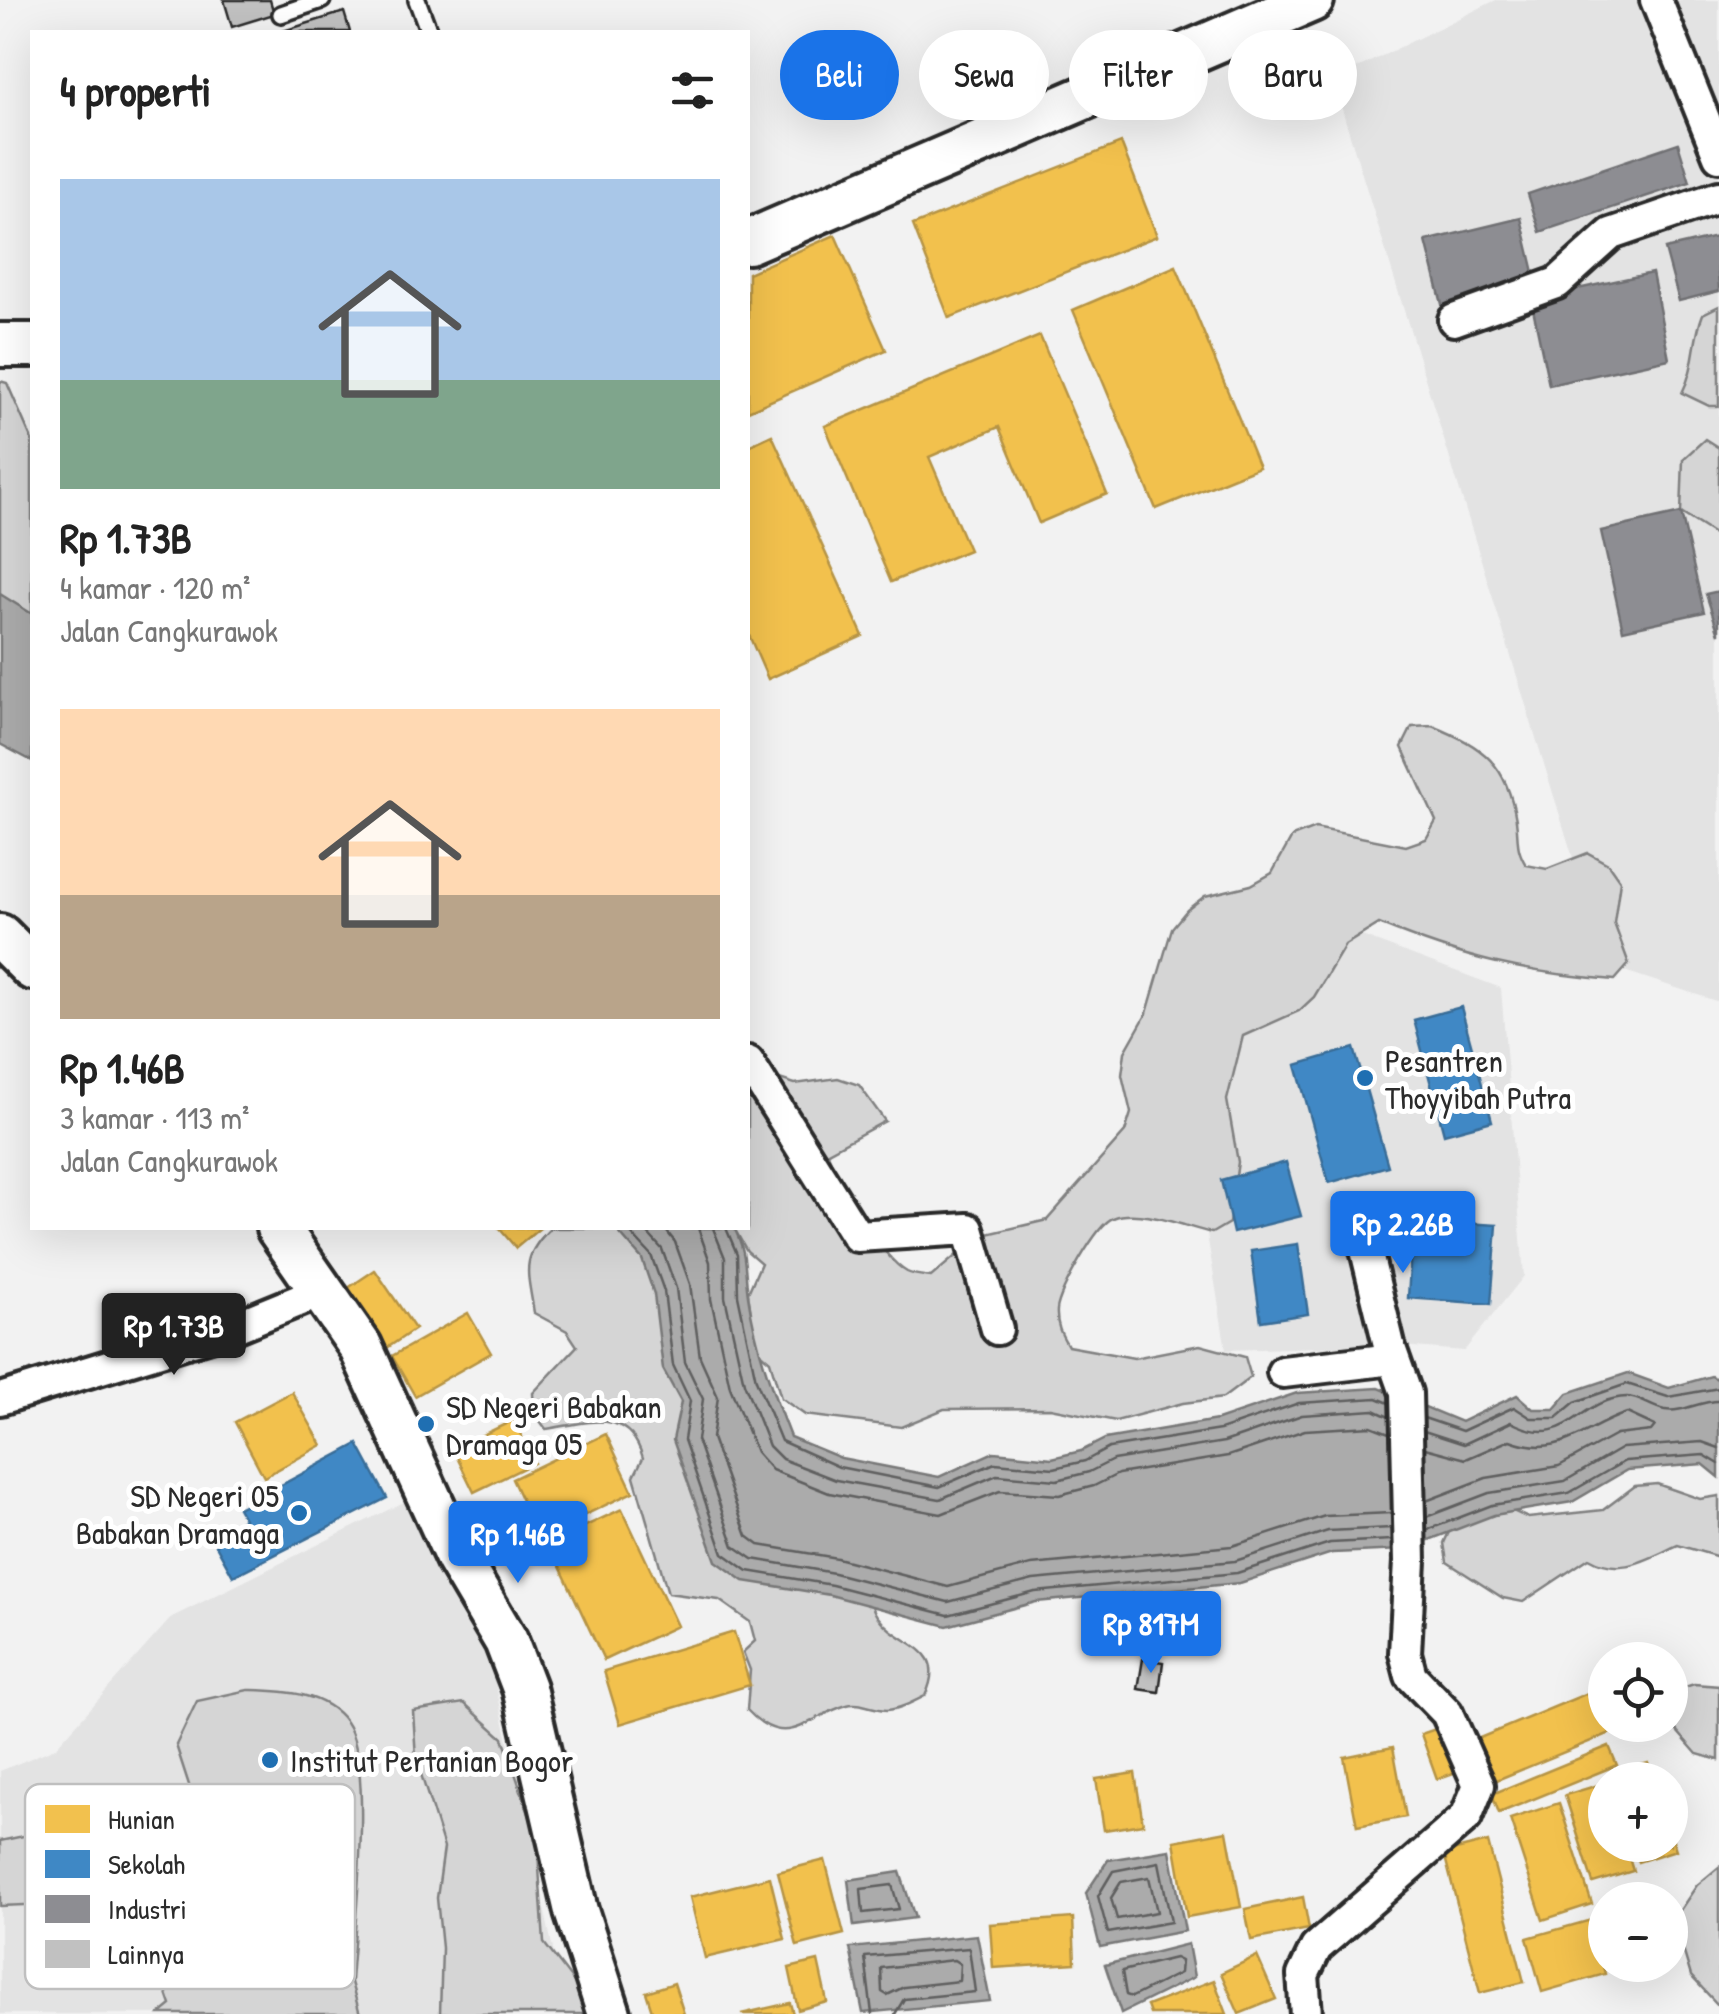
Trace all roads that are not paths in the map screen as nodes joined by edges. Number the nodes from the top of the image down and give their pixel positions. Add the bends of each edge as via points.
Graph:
1 (322, 0) edge
2 (417, 0) edge
3 (1312, 0) edge
4 (1656, 0) edge
5 (281, 14) dead end
6 (428, 30) edge
7 (1719, 156) edge
8 (1719, 197) edge
9 (750, 241) edge
10 (1454, 320) dead end
11 (0, 345) edge
12 (30, 346) edge
13 (0, 936) edge
14 (30, 966) edge
15 (750, 1065) edge
16 (1359, 1221) dead end
17 (280, 1230) edge
18 (325, 1290) junction
19 (997, 1330) dead end
20 (1392, 1358) junction
21 (1283, 1372) dead end
22 (0, 1398) edge
23 (609, 2014) edge
24 (1306, 2014) edge

1 - 5 lane
2 - 6 lane
3 - 9 street
4 - 7 street
8 - 10 street via 1611,234 1558,283
11 - 12 street
13 - 14 street
15 - 19 street via 857,1236 968,1230
16 - 20 street
17 - 18 street
18 - 22 street via 232,1328
18 - 23 street via 360,1346 457,1558 506,1641
20 - 21 street
20 - 24 street via 1406,1393 1405,1653 1411,1676 1447,1713 1478,1785 1475,1802 1447,1834 1316,1948 1303,1976

